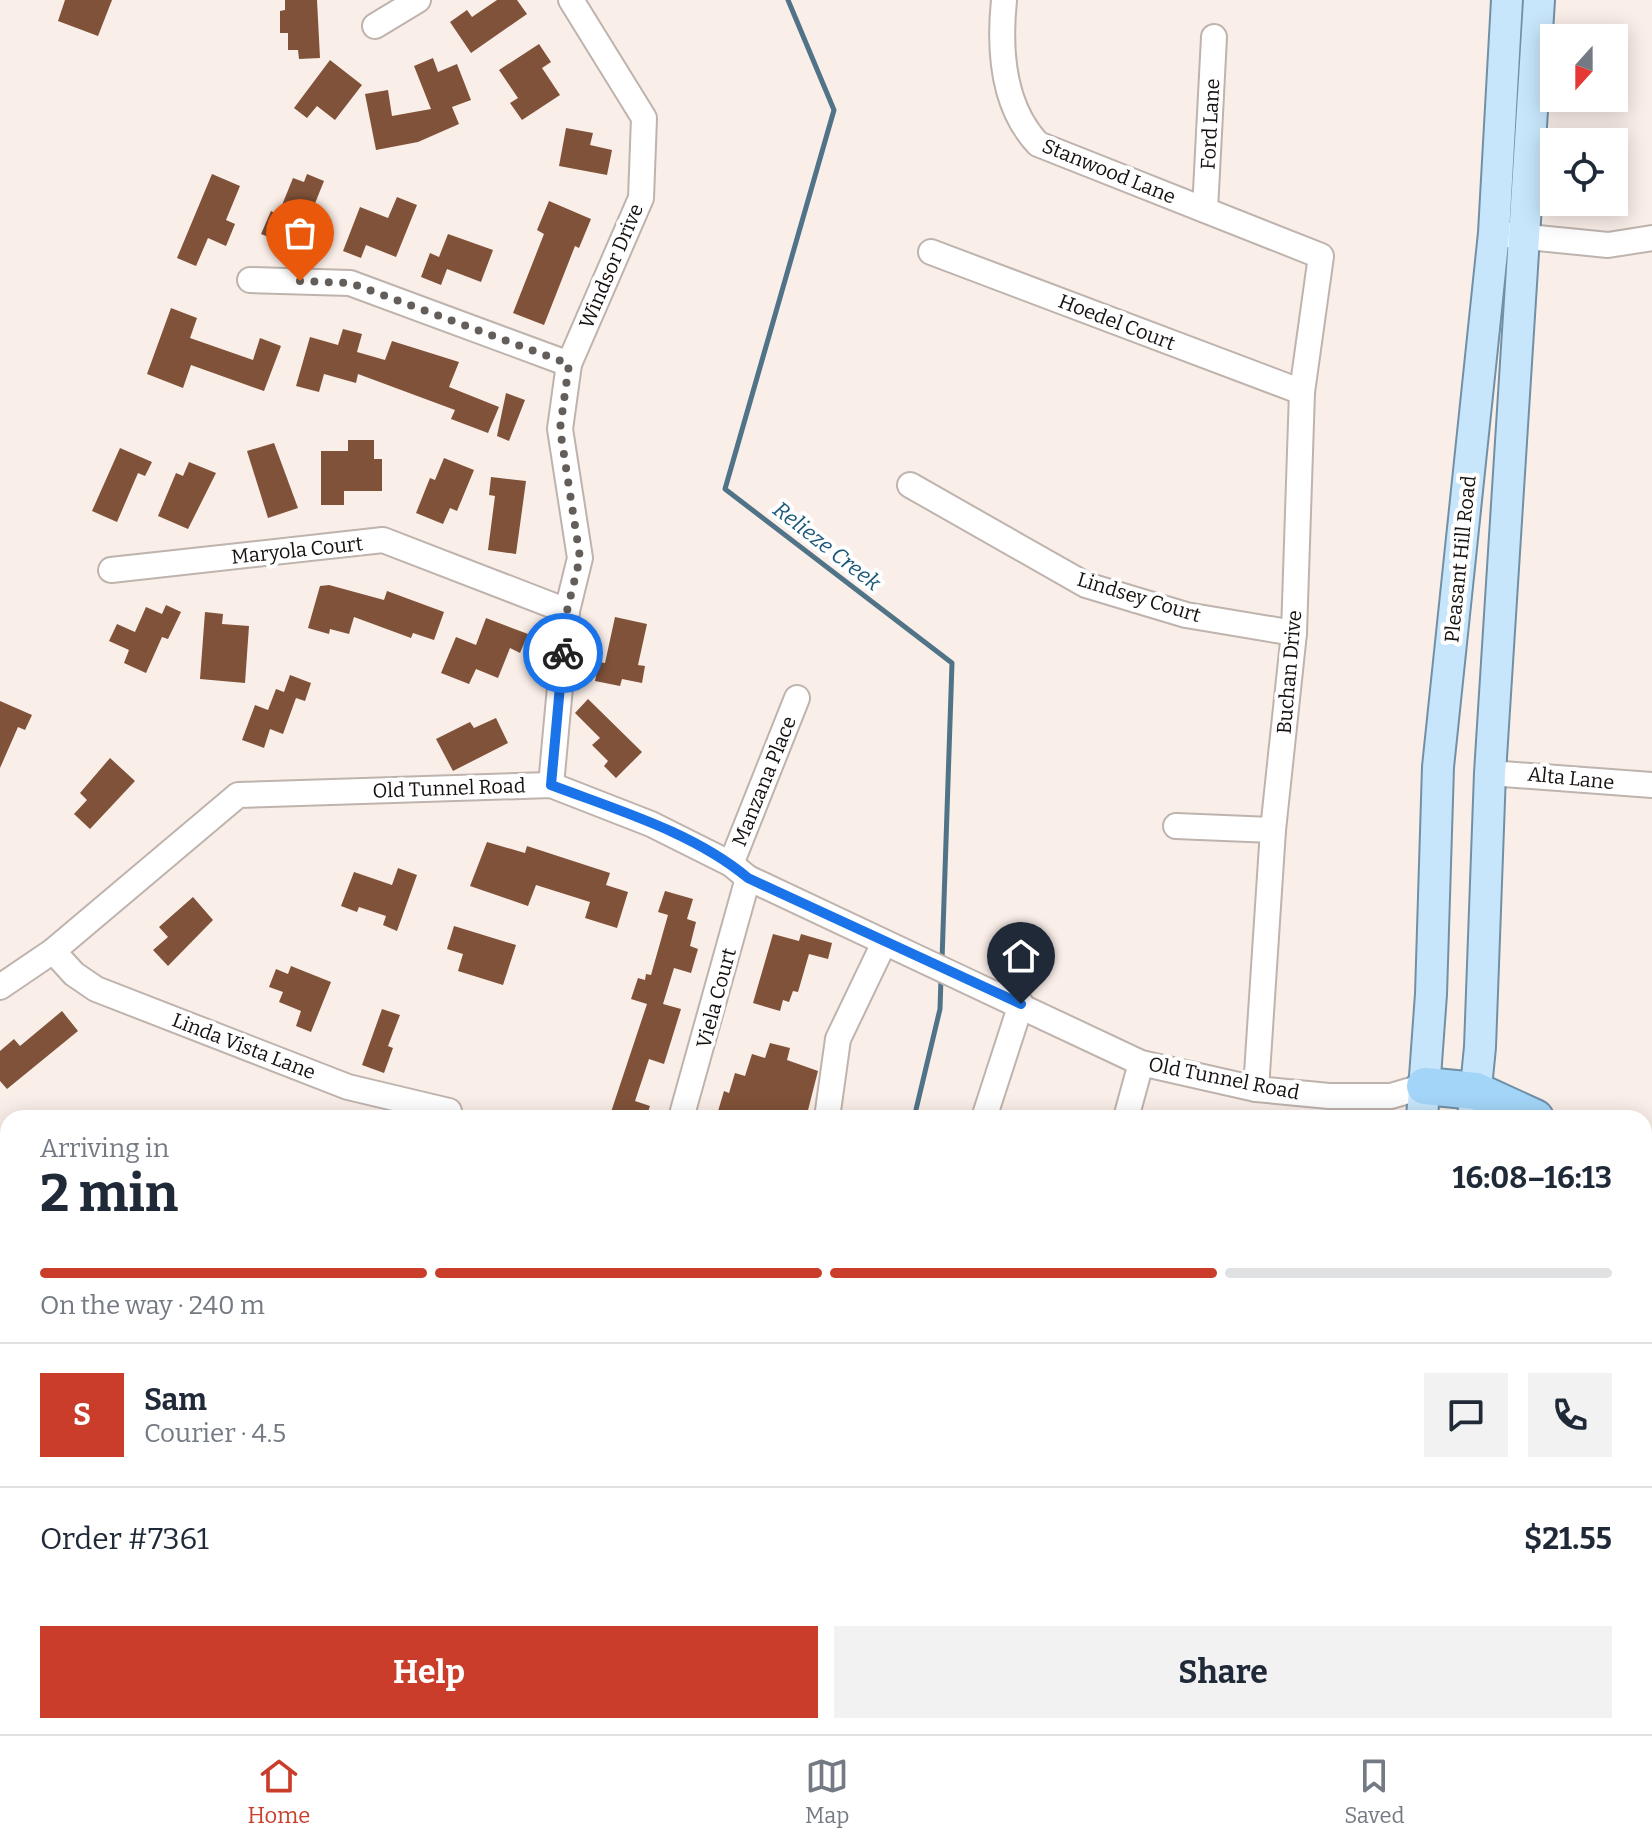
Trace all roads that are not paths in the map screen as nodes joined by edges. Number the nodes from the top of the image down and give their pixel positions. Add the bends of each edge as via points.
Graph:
1 (418, 0) edge
2 (571, 0) edge
3 (1004, 0) edge
4 (1507, 0) edge
5 (1539, 0) edge
6 (375, 26) dead end
7 (1214, 37) dead end
8 (1205, 210) junction
9 (1494, 233) junction
10 (1527, 237) junction
11 (1652, 238) edge
12 (931, 252) dead end
13 (1321, 256) joint
14 (250, 280) dead end
15 (569, 364) junction
16 (1302, 392) junction
17 (910, 485) dead end
18 (111, 570) dead end
19 (567, 611) junction
20 (1294, 633) junction
21 (797, 698) dead end
22 (1490, 773) junction
23 (551, 785) junction
24 (1652, 785) edge
25 (1176, 826) dead end
26 (1273, 830) junction
27 (739, 871) junction
28 (884, 943) junction
29 (53, 951) junction
30 (0, 987) edge
31 (1021, 1004) junction
32 (1141, 1063) junction
33 (1256, 1089) junction
34 (1424, 1102) edge
35 (1475, 1105) edge
36 (445, 1110) edge
37 (683, 1110) edge
38 (828, 1110) edge
39 (987, 1110) edge
40 (1128, 1110) edge
41 (1498, 1110) edge

1 - 6 street
2 - 15 street, Windsor Drive via 644,118 641,198
3 - 8 street, Stanwood Lane via 1000,35 1009,88 1022,127 1038,144
4 - 9 main road, Pleasant Hill Road
5 - 10 main road, Pleasant Hill Road
7 - 8 street, Ford Lane
8 - 13 street, Stanwood Lane
9 - 10 street
9 - 34 main road, Pleasant Hill Road via 1438,767
10 - 11 street via 1608,245
10 - 22 main road, Pleasant Hill Road
12 - 16 street, Hoedel Court
13 - 16 street, Buchan Drive
14 - 15 street via 350,283
15 - 19 street, Windsor Drive via 560,429 580,558
16 - 20 street, Buchan Drive
17 - 20 street, Lindsey Court via 1086,585 1186,615
18 - 19 street, Maryola Court via 383,540
19 - 23 street, Windsor Drive
20 - 26 street, Buchan Drive
21 - 27 street, Manzana Place
22 - 24 street, Alta Lane
22 - 35 main road, Pleasant Hill Road
23 - 27 street, Old Tunnel Road via 651,824
23 - 29 street, Old Tunnel Road via 238,795
25 - 26 street
26 - 33 street, Buchan Drive
27 - 28 street, Old Tunnel Road
27 - 37 street, Viela Court
28 - 31 street, Old Tunnel Road
28 - 38 street via 838,1039
29 - 30 street, Old Tunnel Road
29 - 36 street, Linda Vista Lane via 96,989 348,1087
31 - 32 street, Old Tunnel Road
31 - 39 street
32 - 33 street, Old Tunnel Road
32 - 40 street
33 - 34 street, Old Tunnel Road
34 - 35 highway
35 - 41 highway

